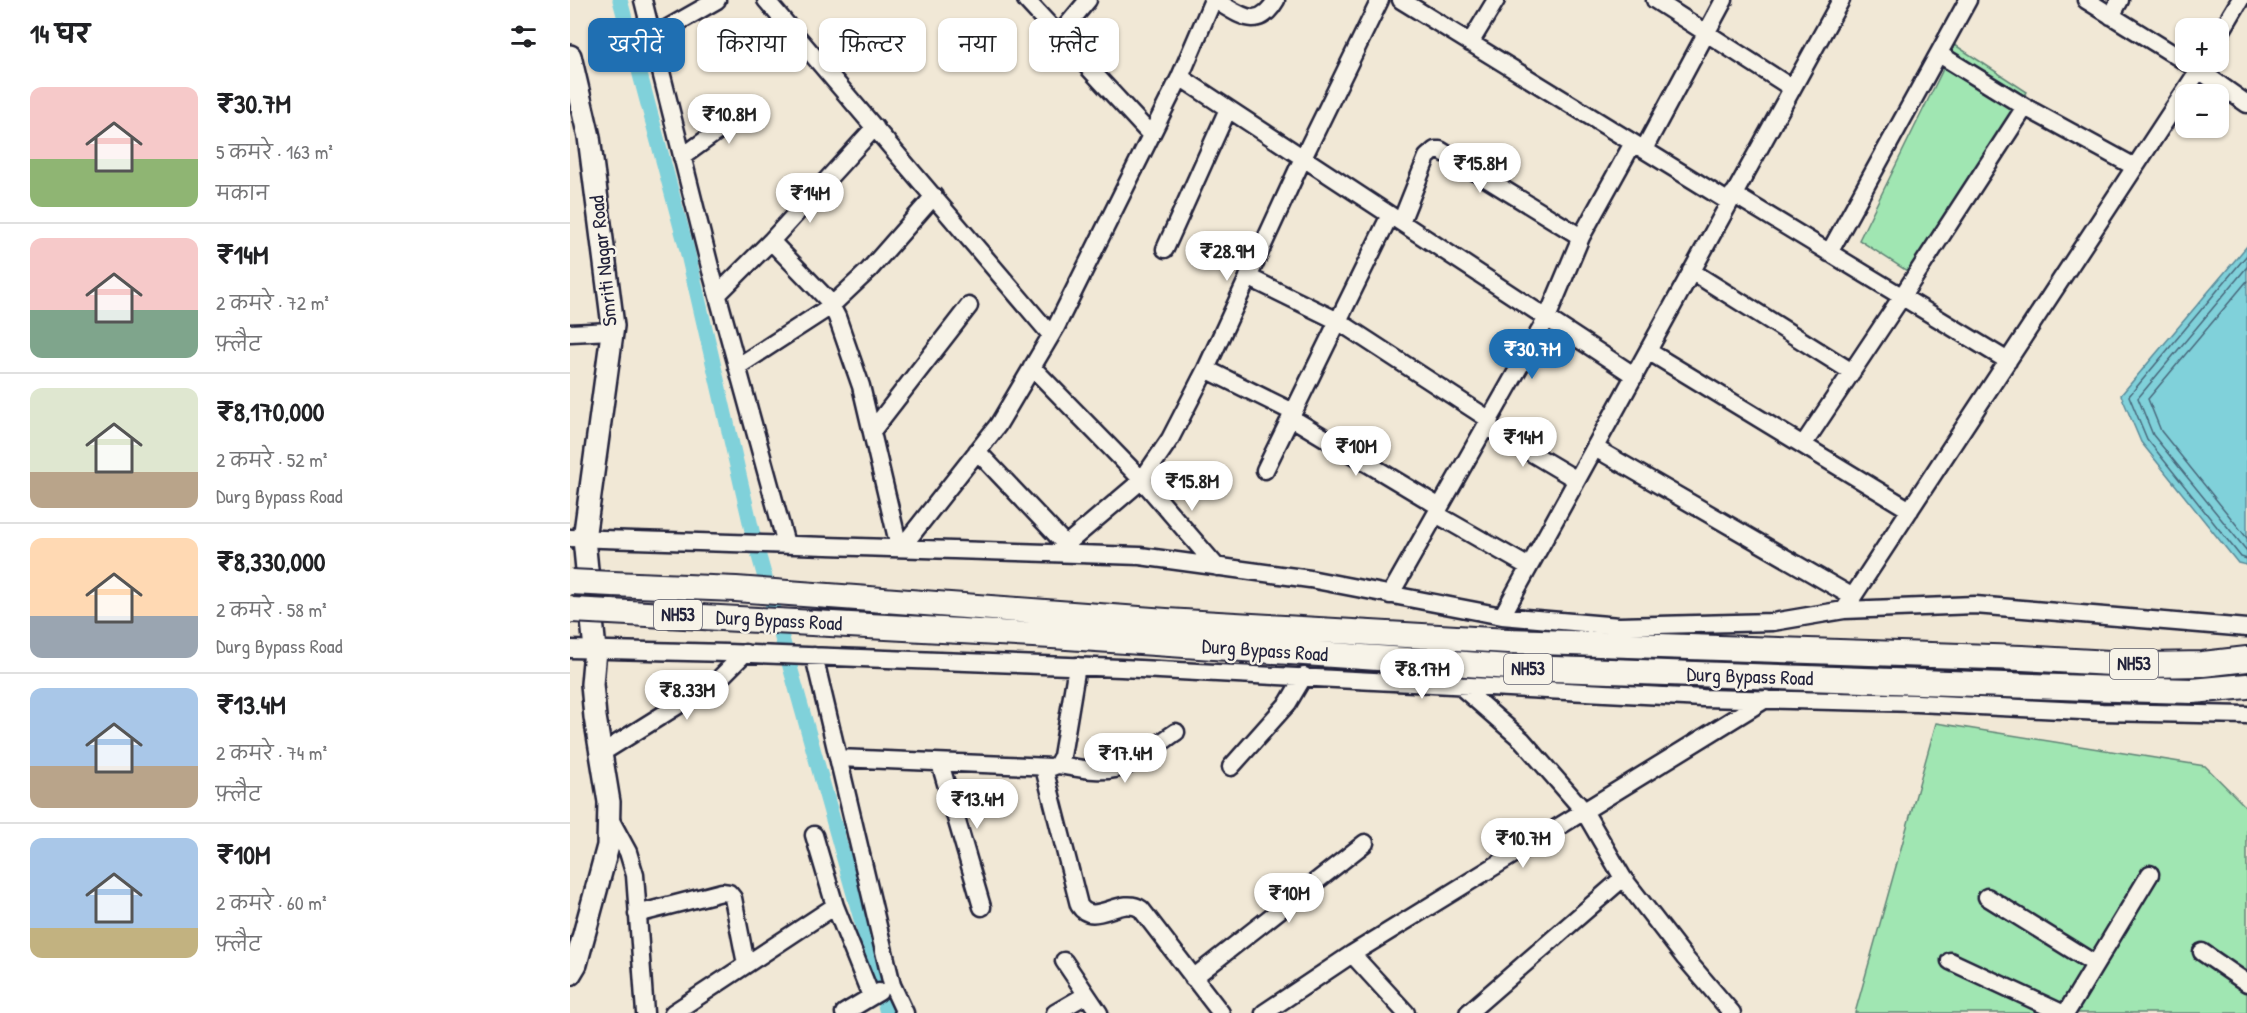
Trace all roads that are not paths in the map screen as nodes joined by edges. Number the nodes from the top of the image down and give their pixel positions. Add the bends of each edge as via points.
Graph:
1 (643, 0) edge
2 (717, 0) edge
3 (766, 0) edge
4 (1026, 0) edge
5 (1088, 0) edge
6 (1214, 0) edge
7 (1276, 0) edge
8 (1380, 0) edge
9 (1401, 0) edge
10 (1496, 0) edge
11 (1655, 0) edge
12 (1724, 0) edge
13 (1968, 0) edge
14 (2086, 0) edge
15 (2120, 0) edge
16 (2240, 0) edge
17 (1836, 2) edge
18 (2111, 16) junction
19 (647, 18) edge
20 (685, 18) edge
21 (1043, 18) edge
22 (1073, 18) edge
23 (2229, 18) edge
24 (1706, 32) junction
25 (1470, 43) junction
26 (2175, 52) edge
27 (1939, 54) junction
28 (570, 56) edge
29 (661, 72) edge
30 (1093, 72) edge
31 (2197, 72) edge
32 (2208, 72) edge
33 (573, 77) edge
34 (1179, 77) junction
35 (1792, 88) junction
36 (755, 104) dead end
37 (2247, 104) edge
38 (2025, 107) junction
39 (1228, 109) junction
40 (875, 127) junction
41 (1150, 134) junction
42 (1638, 146) junction
43 (682, 157) junction
44 (1303, 158) junction
45 (2135, 167) junction
46 (934, 196) junction
47 (1731, 198) junction
48 (1396, 219) junction
49 (1581, 237) junction
50 (771, 241) junction
51 (1165, 249) dead end
52 (1829, 253) junction
53 (1691, 271) junction
54 (1248, 278) junction
55 (718, 294) junction
56 (1901, 298) junction
57 (831, 306) junction
58 (969, 306) dead end
59 (1547, 318) junction
60 (1338, 321) junction
61 (612, 331) junction
62 (570, 333) edge
63 (1051, 335) junction
64 (1648, 351) junction
65 (2008, 361) junction
66 (737, 367) junction
67 (1032, 367) junction
68 (1206, 369) junction
69 (1852, 372) junction
70 (1635, 376) junction
71 (1291, 415) junction
72 (1488, 423) junction
73 (872, 431) junction
74 (1803, 445) junction
75 (1595, 448) junction
76 (977, 451) junction
77 (1264, 470) dead end
78 (1142, 480) junction
79 (1577, 480) junction
80 (1910, 510) junction
81 (1438, 511) junction
82 (577, 538) edge
83 (786, 544) junction
84 (900, 547) junction
85 (1061, 549) junction
86 (1217, 567) junction
87 (1529, 567) junction
88 (571, 582) edge
89 (1390, 594) junction
90 (1848, 604) junction
91 (571, 610) edge
92 (1502, 616) junction
93 (2247, 628) edge
94 (570, 649) edge
95 (595, 650) junction
96 (745, 653) junction
97 (814, 656) junction
98 (2247, 659) edge
99 (1077, 666) junction
100 (1304, 676) junction
101 (1459, 685) junction
102 (2247, 686) edge
103 (1766, 699) junction
104 (2247, 715) edge
105 (1176, 732) dead end
106 (600, 754) junction
107 (838, 758) junction
108 (940, 763) junction
109 (1051, 766) junction
110 (1231, 767) dead end
111 (1584, 811) junction
112 (609, 816) junction
113 (814, 834) dead end
114 (1365, 843) dead end
115 (2150, 874) dead end
116 (1623, 878) junction
117 (1987, 897) dead end
118 (835, 906) junction
119 (982, 907) dead end
120 (637, 914) junction
121 (574, 948) edge
122 (2202, 952) dead end
123 (1352, 954) junction
124 (1064, 961) dead end
125 (1950, 961) dead end
126 (746, 964) junction
127 (2095, 964) junction
128 (570, 974) edge
129 (1193, 978) junction
130 (2247, 983) edge
131 (892, 985) junction
132 (1086, 995) junction
133 (871, 996) junction
134 (645, 1013) edge
135 (673, 1013) edge
136 (844, 1013) edge
137 (905, 1013) edge
138 (1055, 1013) edge
139 (1099, 1013) edge
140 (1221, 1013) edge
141 (1264, 1013) edge
142 (1406, 1013) edge
143 (1468, 1013) edge
144 (1732, 1013) edge
145 (2064, 1013) edge

1 - 19 street
2 - 20 street
3 - 40 street
4 - 21 street
5 - 22 street
6 - 7 street via 1250,19 1267,14
6 - 34 street
8 - 44 street
9 - 25 street
10 - 25 street
11 - 24 street
12 - 24 street
13 - 27 street
14 - 18 street
15 - 18 street
16 - 23 street
17 - 35 street
18 - 26 street
24 - 35 street
24 - 42 street
25 - 42 street
27 - 38 street
27 - 52 street
28 - 33 main road, Smriti Nagar Road
29 - 43 street
30 - 41 street
31 - 45 street
32 - 37 street
33 - 61 main road, Smriti Nagar Road via 589,137
34 - 39 street
34 - 41 street
35 - 47 street
36 - 43 street
38 - 45 street
38 - 56 street
39 - 44 street
39 - 51 street
40 - 46 street
40 - 50 street
41 - 63 street
42 - 47 street
42 - 49 street
43 - 55 street
44 - 48 street
44 - 54 street
45 - 65 street
46 - 57 street via 869,270
46 - 63 street
47 - 52 street
47 - 53 street
48 - 49 street via 1427,157 1440,150
48 - 59 street
48 - 60 street
49 - 59 street
50 - 55 street
50 - 57 street
52 - 56 street
53 - 64 street
53 - 69 street
54 - 60 street
54 - 68 street
55 - 66 street
56 - 65 street
56 - 69 street
57 - 66 street
57 - 73 street via 861,386
58 - 73 street
59 - 70 street
59 - 72 street
60 - 71 street
60 - 72 street
61 - 62 street
61 - 82 main road, Smriti Nagar Road
63 - 67 street
64 - 70 street
64 - 74 street
65 - 80 street
66 - 83 street
67 - 76 street
67 - 78 street
68 - 71 street
68 - 78 street via 1170,439
69 - 74 street
70 - 75 street
71 - 77 street
71 - 81 street
72 - 79 street
72 - 81 street
73 - 84 street
74 - 80 street
75 - 79 street
75 - 90 street
76 - 84 street
76 - 85 street
78 - 85 street
78 - 86 street
79 - 87 street
80 - 90 street
81 - 87 street
81 - 89 street
82 - 83 street
82 - 95 main road, Smriti Nagar Road
83 - 84 street
84 - 85 street
85 - 86 street
86 - 89 street
87 - 92 street
88 - 98 highway, Durg Bypass Road / NH53, bridge via 802,593 1166,621 1508,641 2147,665
89 - 92 street
90 - 92 street via 1773,622 1619,626
90 - 93 street via 1975,605
91 - 102 highway, Durg Bypass Road / NH53, bridge via 1052,636 1525,669 2138,690 2193,691
94 - 95 street
95 - 96 street
95 - 106 main road, Smriti Nagar Road via 592,684
96 - 97 street
96 - 106 street via 717,681
97 - 99 street
97 - 107 street
99 - 100 street
99 - 109 street via 1062,756
100 - 101 street
100 - 110 street via 1288,703
101 - 103 street
101 - 111 street via 1522,740
103 - 104 street
103 - 111 street
105 - 109 street via 1115,769
106 - 112 main road, Smriti Nagar Road
107 - 108 street
107 - 131 street
108 - 109 street
108 - 119 street
109 - 129 street via 1082,910 1091,914 1135,905
111 - 116 street
111 - 123 street
112 - 120 street via 633,864
112 - 121 main road, Smriti Nagar Road via 608,846
113 - 118 street
114 - 129 street
115 - 127 street
116 - 143 street
116 - 144 street
117 - 127 street
118 - 126 street
118 - 133 street
120 - 126 street via 729,893
120 - 134 street
121 - 128 main road, Smriti Nagar Road via 576,964
122 - 130 street
123 - 141 street
123 - 142 street
124 - 132 street
125 - 145 street
126 - 135 street
127 - 145 street
129 - 140 street
131 - 133 street
131 - 137 street
132 - 138 street
132 - 139 street
133 - 136 street

